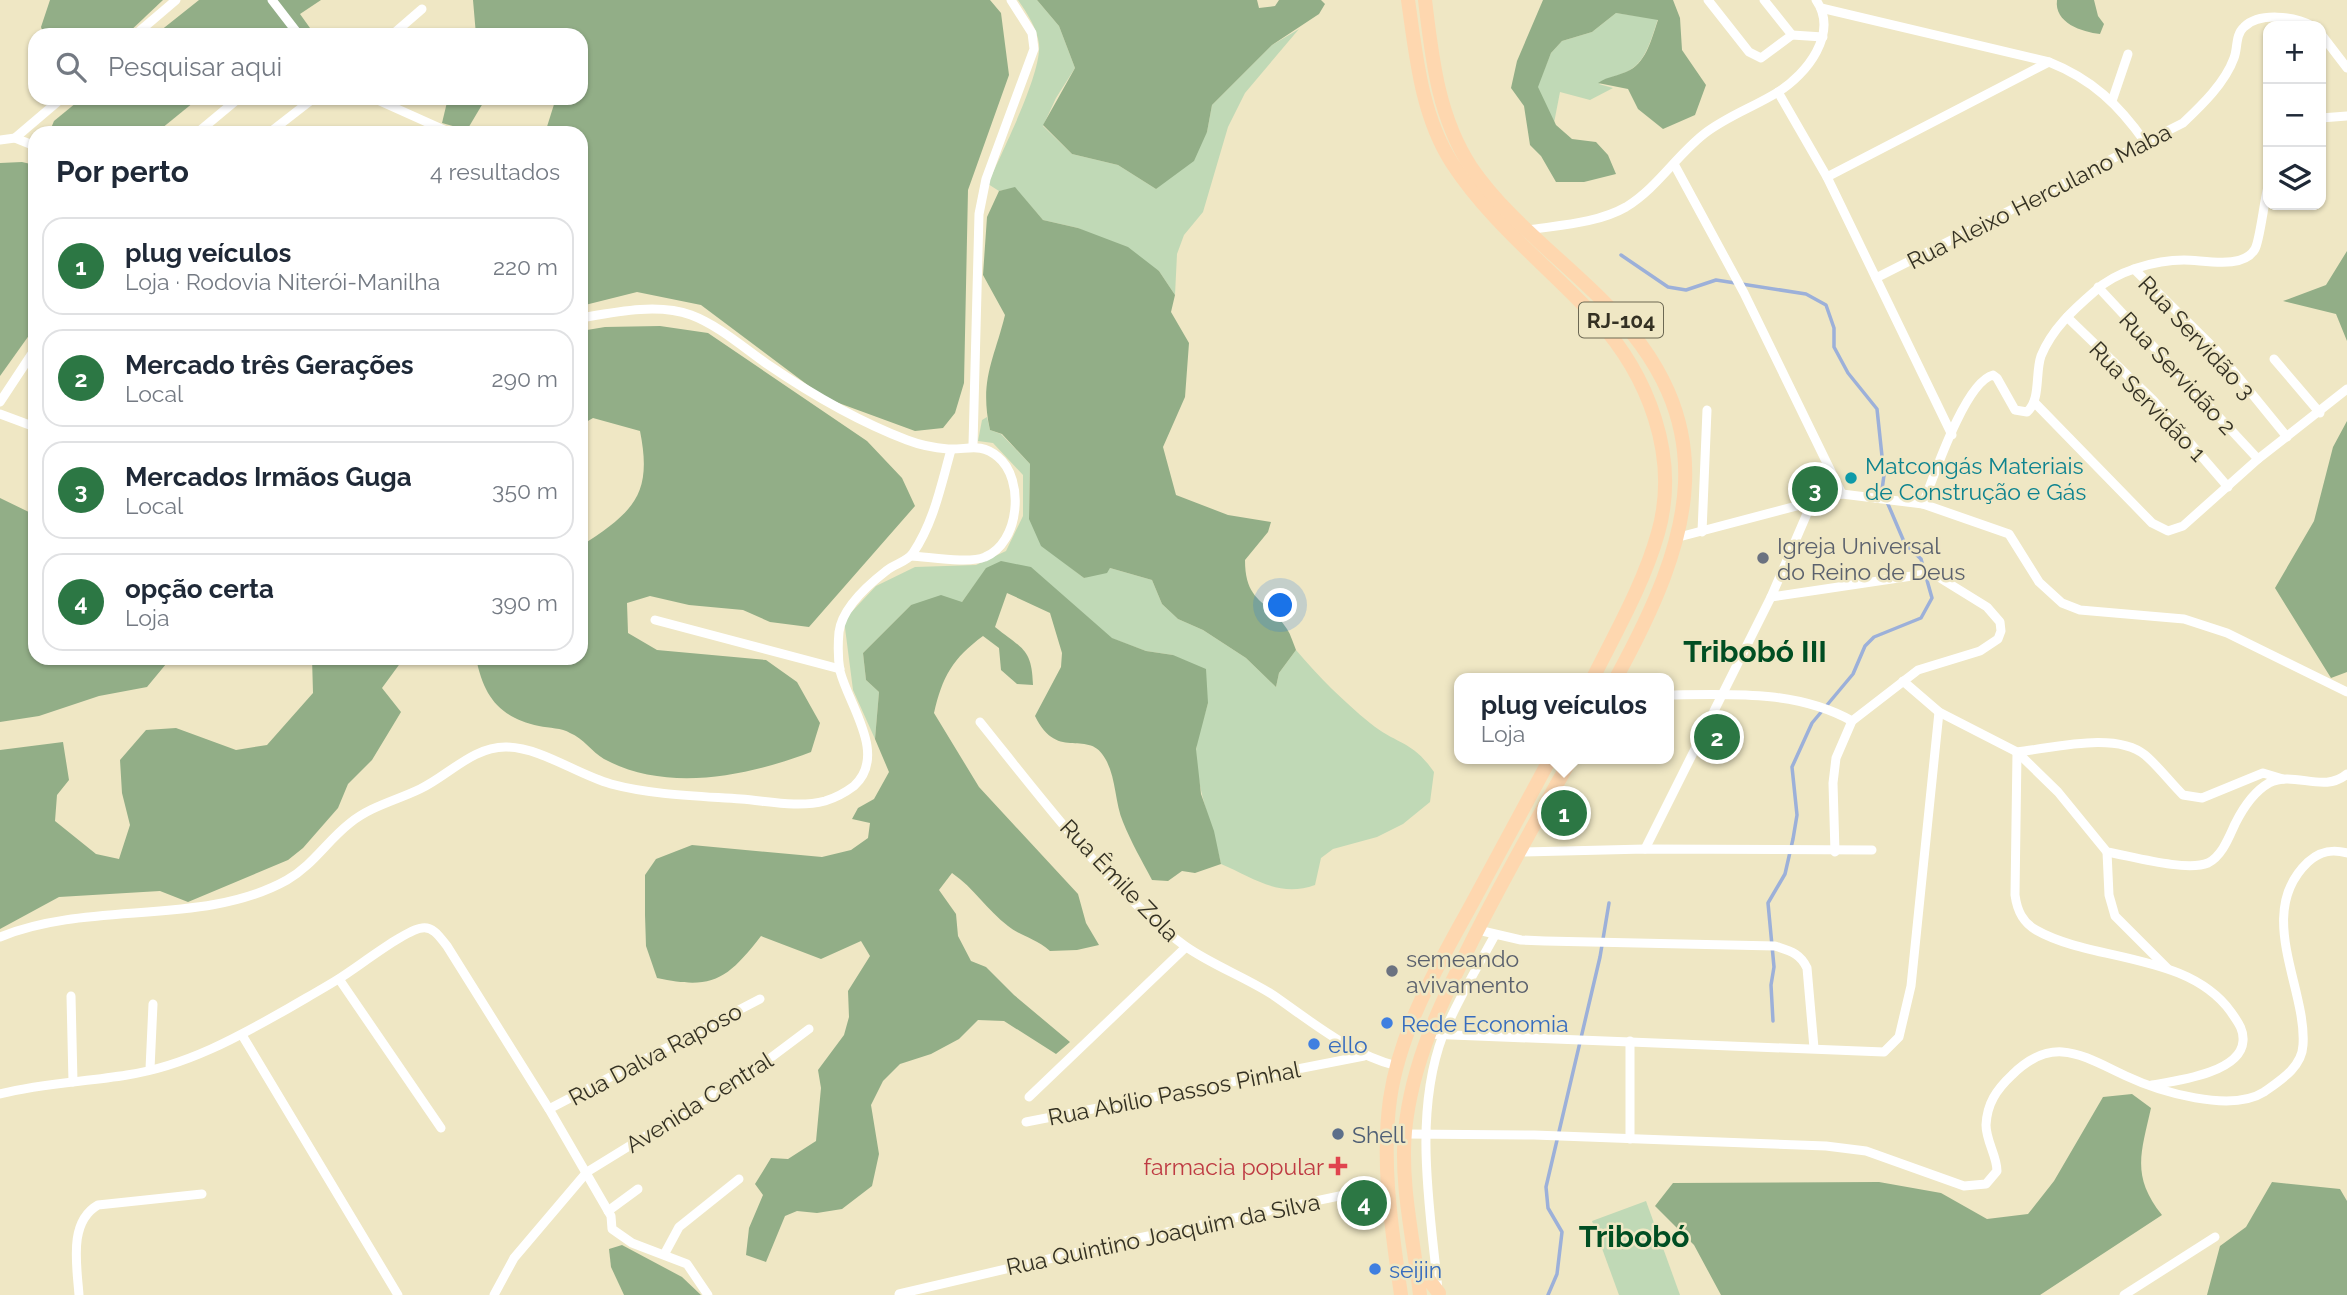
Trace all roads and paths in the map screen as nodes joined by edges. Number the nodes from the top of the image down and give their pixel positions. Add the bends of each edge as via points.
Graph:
1 (176, 0) edge
2 (272, 0) edge
3 (1011, 0) edge
4 (1408, 0) edge
5 (1425, 0) edge
6 (1707, 0) edge
7 (1764, 0) edge
8 (1818, 4) edge
9 (422, 9) dead end
10 (2301, 21) edge
11 (143, 28) edge
12 (294, 28) edge
13 (399, 28) edge
14 (1792, 35) junction
15 (1823, 37) junction
16 (2326, 41) edge
17 (2128, 54) dead end
18 (2049, 62) junction
19 (2347, 68) edge
20 (1778, 92) junction
21 (2112, 101) junction
22 (54, 105) edge
23 (231, 105) edge
24 (305, 105) edge
25 (389, 105) edge
26 (2347, 116) edge
27 (2326, 118) edge
28 (29, 126) edge
29 (205, 126) edge
30 (279, 126) edge
31 (435, 126) edge
32 (28, 127) edge
33 (15, 138) junction
34 (0, 140) edge
35 (2145, 142) junction
36 (28, 143) edge
37 (1674, 164) junction
38 (1827, 177) junction
39 (2264, 210) edge
40 (1528, 230) junction
41 (2134, 270) junction
42 (1876, 278) junction
43 (2098, 287) junction
44 (588, 317) edge
45 (2067, 317) junction
46 (2274, 359) dead end
47 (28, 360) edge
48 (2347, 390) edge
49 (0, 402) edge
50 (2034, 402) junction
51 (1707, 410) dead end
52 (2320, 412) junction
53 (0, 414) edge
54 (28, 424) edge
55 (1951, 435) junction
56 (2287, 437) junction
57 (973, 445) junction
58 (951, 450) junction
59 (2258, 459) junction
60 (2228, 486) junction
61 (1842, 494) junction
62 (1812, 502) junction
63 (1923, 503) junction
64 (1702, 532) junction
65 (1679, 537) junction
66 (911, 556) junction
67 (1771, 597) junction
68 (655, 620) dead end
69 (840, 669) junction
70 (1595, 673) edge
71 (1618, 673) edge
72 (1903, 681) junction
73 (2347, 692) edge
74 (1721, 694) junction
75 (1674, 695) edge
76 (1939, 712) junction
77 (1852, 721) junction
78 (980, 722) dead end
79 (2017, 752) junction
80 (1547, 764) edge
81 (1568, 764) edge
82 (2347, 774) edge
83 (2283, 779) junction
84 (1645, 849) junction
85 (1872, 850) dead end
86 (1519, 852) junction
87 (1835, 852) junction
88 (2107, 852) junction
89 (2347, 853) edge
90 (1478, 930) junction
91 (1494, 935) junction
92 (0, 937) edge
93 (1186, 947) junction
94 (2168, 969) junction
95 (339, 979) junction
96 (71, 996) dead end
97 (760, 999) dead end
98 (153, 1004) dead end
99 (809, 1029) dead end
100 (1427, 1034) junction
101 (242, 1035) junction
102 (1443, 1035) junction
103 (1630, 1041) junction
104 (1814, 1048) junction
105 (1364, 1056) junction
106 (1396, 1066) junction
107 (150, 1069) junction
108 (73, 1082) junction
109 (2150, 1085) junction
110 (0, 1094) edge
111 (1029, 1097) dead end
112 (549, 1109) junction
113 (1026, 1122) dead end
114 (441, 1128) dead end
115 (1427, 1133) junction
116 (1405, 1134) junction
117 (1630, 1139) junction
118 (587, 1172) junction
119 (739, 1179) dead end
120 (1387, 1186) junction
121 (638, 1189) dead end
122 (202, 1194) dead end
123 (608, 1211) junction
124 (2215, 1237) dead end
125 (665, 1253) junction
126 (1416, 1264) junction
127 (899, 1294) edge
128 (1439, 1294) edge
129 (79, 1295) edge
130 (398, 1295) edge
131 (494, 1295) edge
132 (708, 1295) edge
133 (1401, 1295) edge
134 (1420, 1295) edge
135 (2124, 1295) edge

1 - 11 street
2 - 12 street
3 - 57 street via 1032,33 1034,49 986,179 979,214
4 - 70 highway, RJ-104 via 1424,96 1451,162 1504,227 1624,351 1654,413 1663,451 1659,530 1648,564
5 - 40 highway, RJ-104 via 1435,76 1457,143 1488,188
6 - 14 street via 1757,58
7 - 14 street
8 - 15 street via 1825,24
8 - 18 street
9 - 13 street
10 - 35 street, Rua Aleixo Herculano Maba via 2283,17 2243,27 2230,66 2202,105 2183,123
14 - 15 street
15 - 20 street via 1813,58
16 - 19 street
17 - 21 street
18 - 21 street via 2077,73
18 - 38 street
20 - 37 street via 1722,121
20 - 38 street
21 - 35 street
22 - 28 street
23 - 29 street
24 - 30 street
25 - 31 street
26 - 27 street
32 - 33 street
33 - 34 street
33 - 36 street
35 - 42 street, Rua Aleixo Herculano Maba
37 - 40 street via 1626,207 1579,222
37 - 61 street via 1744,293
38 - 42 street
39 - 41 street via 2257,247 2251,255 2234,261 2184,260
40 - 65 highway, RJ-104 via 1625,325 1668,391 1685,475
41 - 43 street
41 - 56 street, Rua Servidão 3 via 2217,351
42 - 55 street
43 - 45 street
43 - 59 street, Rua Servidão 2
44 - 58 street via 662,310 691,315 821,400 907,440
45 - 50 street via 2041,357
45 - 60 street, Rua Servidão 1 via 2153,400
46 - 52 street
47 - 49 street
48 - 52 street
50 - 55 street via 2027,412 2015,410 1997,378 1989,376 1975,389
50 - 60 street via 2160,529 2183,526
51 - 64 street
52 - 56 street
53 - 54 street
55 - 63 street
56 - 59 street
57 - 58 street
57 - 66 street via 996,455 1014,481 1009,534 985,557
58 - 66 street via 935,512
59 - 60 street
61 - 62 street
61 - 63 street
62 - 64 street
62 - 67 street
63 - 73 street via 2009,534 2039,582 2062,603 2080,610 2195,622 2258,647
64 - 65 street
65 - 71 highway, RJ-104 via 1668,573
66 - 69 street via 887,570 844,615 839,627
67 - 72 street via 1932,573 1987,607 2000,622 2001,631 1991,646 1930,664
67 - 74 street
68 - 69 street
69 - 92 street via 869,749 867,766 857,783 825,801 794,804 610,784 519,748 500,747 461,761 418,790 366,811 320,856 260,892 208,905 51,922
72 - 76 street
72 - 77 street
74 - 75 street
74 - 77 street via 1815,703
74 - 84 street
76 - 79 street
76 - 104 street via 1911,986 1899,1037 1884,1052
77 - 87 street via 1836,758
78 - 93 street, Rua Êmile Zola via 1110,875
79 - 83 street via 2111,742 2130,746 2192,798 2263,773
79 - 88 street via 2058,792
79 - 94 street via 2014,895 2024,921 2055,937
80 - 106 highway via 1423,993
81 - 86 highway
82 - 83 street via 2326,783
83 - 88 street via 2269,783 2243,808 2226,844 2209,862 2194,866
84 - 86 street
84 - 87 street
85 - 87 street
86 - 90 highway
88 - 94 street via 2115,916
89 - 109 street via 2328,851 2313,858 2291,887 2284,938 2302,1027 2304,1047 2297,1065 2256,1097 2230,1101
90 - 91 street
90 - 100 highway
91 - 102 street
91 - 104 street via 1521,940 1771,946 1793,952 1807,968
93 - 105 street, Rua Êmile Zola via 1256,984
93 - 111 street, Rua Abílio Passos Pinhal
94 - 109 street via 2210,991 2228,1007 2241,1027 2243,1042 2230,1062 2208,1072
95 - 101 street
95 - 112 street via 406,935 421,928 435,932
95 - 114 street
96 - 108 street
97 - 112 street, Rua Dalva Raposo
98 - 107 street
99 - 118 street, Avenida Central via 761,1065
100 - 102 street
100 - 116 highway via 1413,1080
101 - 107 street via 192,1058
101 - 130 street
102 - 103 street
102 - 115 street via 1432,1073
103 - 104 street
103 - 117 street
105 - 106 street, Rua Êmile Zola
105 - 113 street, Rua Abílio Passos Pinhal
106 - 120 highway via 1386,1150
107 - 108 street
108 - 110 street
109 - 117 street via 2082,1054 2064,1051 2047,1053 2019,1068 1997,1089 1989,1105 1986,1129 1997,1171 1978,1187 1866,1151
112 - 118 street
115 - 116 street
115 - 117 street
115 - 128 street
116 - 126 highway
118 - 123 street
118 - 131 street, Avenida Central via 514,1258
119 - 125 street via 679,1227
120 - 127 street, Rua Quintino Joaquim da Silva
120 - 133 highway
121 - 123 street
122 - 129 street via 98,1205 88,1211 78,1230
123 - 125 street via 612,1229 632,1243
124 - 135 street
125 - 132 street via 687,1264
126 - 128 highway
126 - 134 highway

